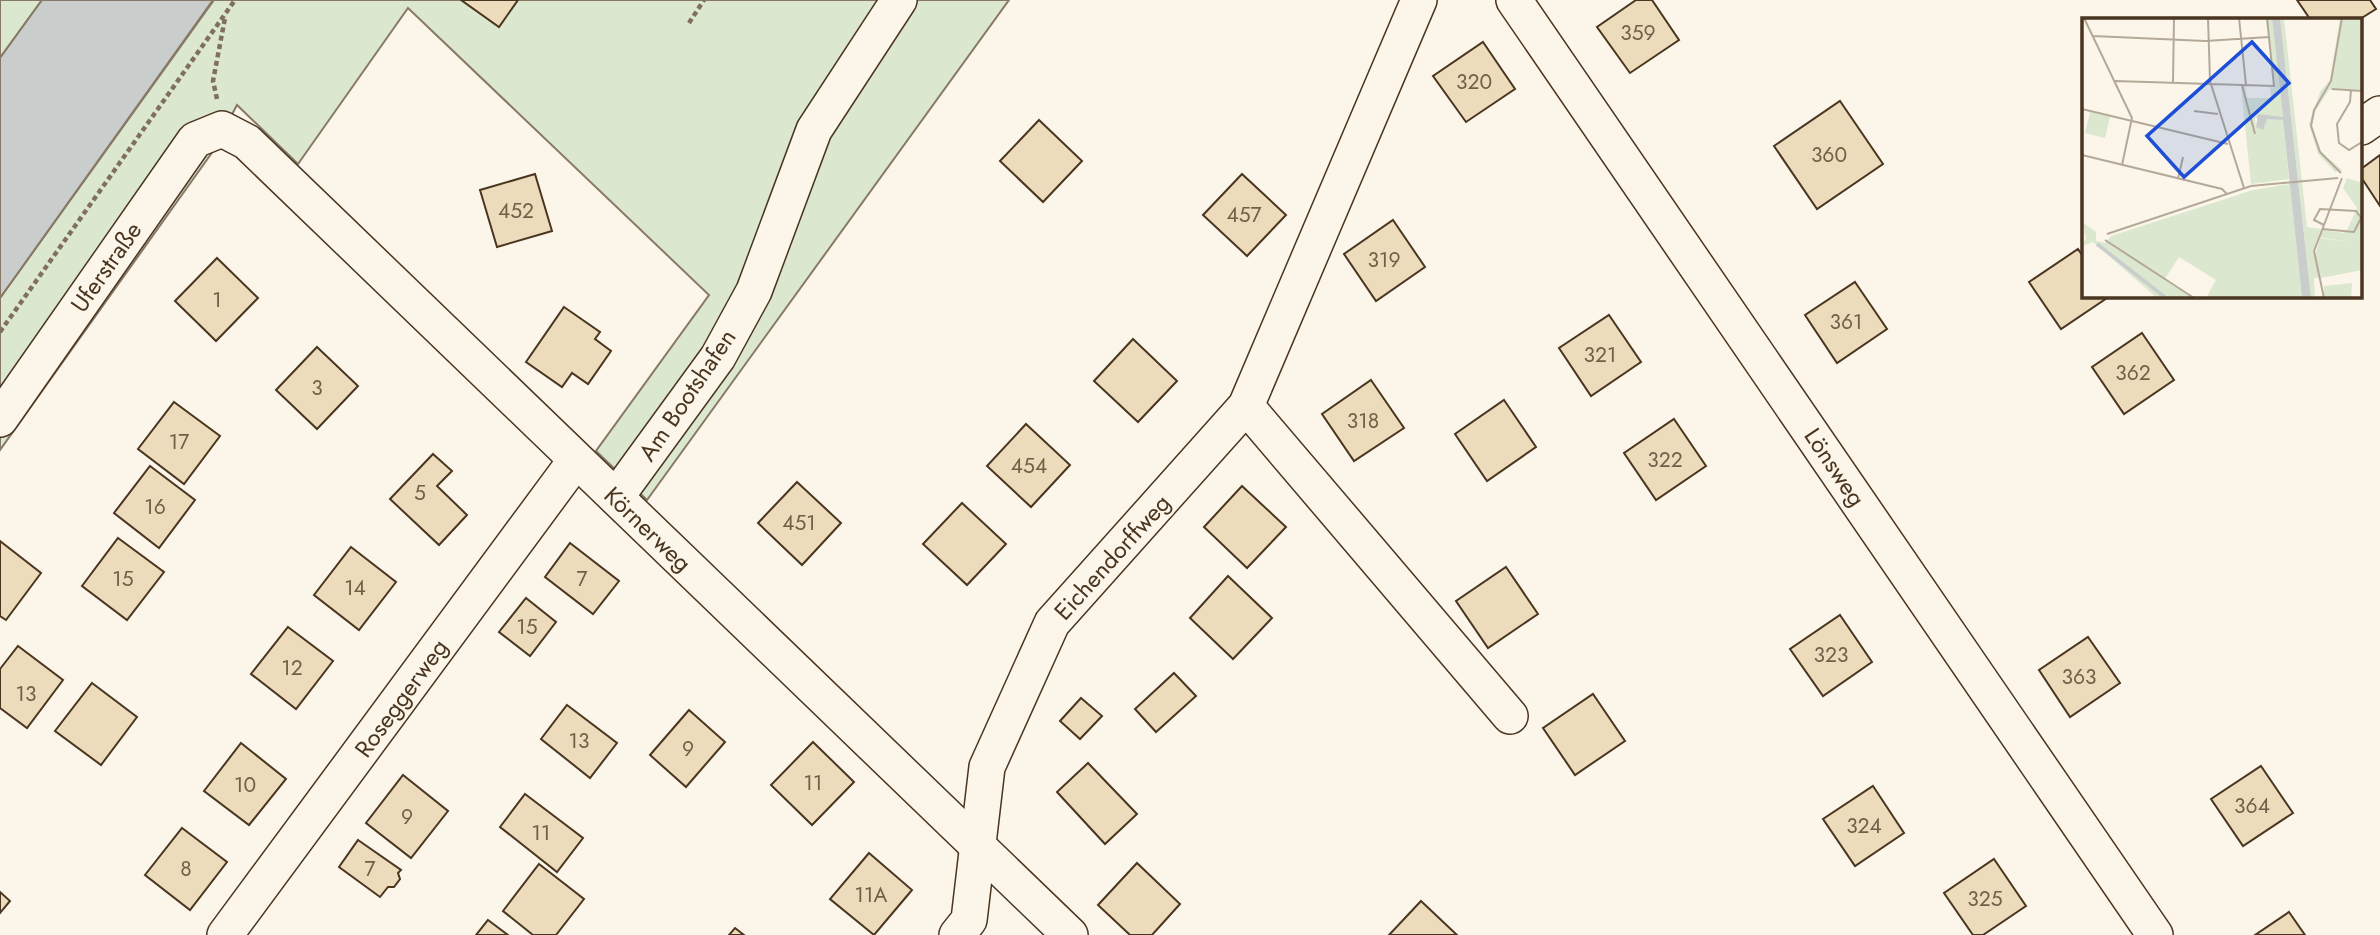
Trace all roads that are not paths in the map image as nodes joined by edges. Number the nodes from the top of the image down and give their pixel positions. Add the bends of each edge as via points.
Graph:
1 (899, 0) edge
2 (1419, 0) edge
3 (1514, 0) edge
4 (2380, 114) edge
5 (2362, 126) edge
6 (222, 130) joint
7 (1246, 406) junction
8 (0, 419) edge
9 (576, 460) junction
10 (616, 497) junction
11 (1510, 716) dead end
12 (977, 847) junction
13 (225, 935) edge
14 (957, 935) edge
15 (1070, 935) edge
16 (2155, 935) edge

1 - 10 street, Am Bootshafen via 814,130 754,291 718,358
2 - 7 street, Eichendorffweg
3 - 16 street, Lönsweg
4 - 5 street
6 - 8 street, Uferstraße via 195,140
6 - 9 street, Körnerweg via 247,142
7 - 11 street
7 - 12 street, Eichendorffweg via 1052,623 987,766
9 - 10 street, Körnerweg
9 - 13 street, Roseggerweg
10 - 12 street, Körnerweg
12 - 14 street, Eichendorffweg via 969,920
12 - 15 street, Körnerweg

